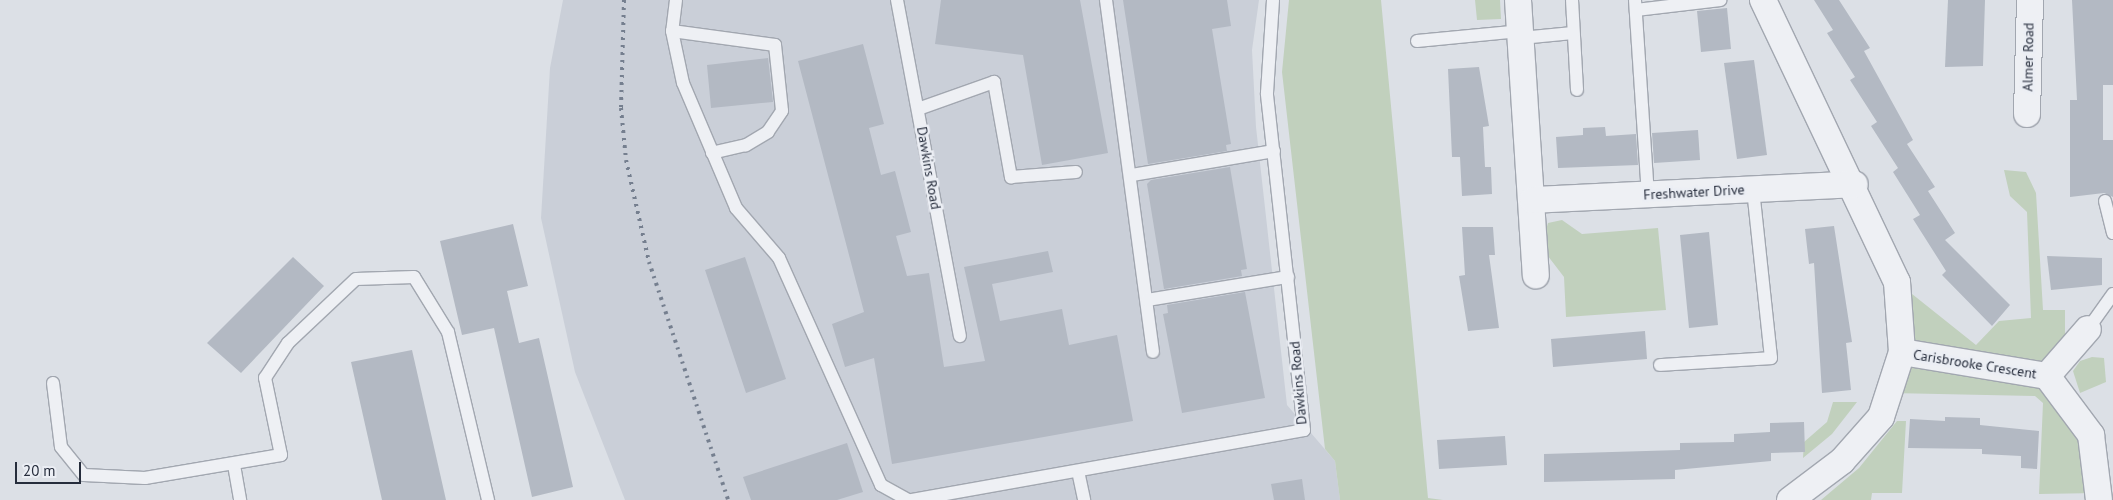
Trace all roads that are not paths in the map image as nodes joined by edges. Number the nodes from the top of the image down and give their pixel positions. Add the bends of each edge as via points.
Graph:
1 (676, 0) edge
2 (897, 0) edge
3 (1106, 0) edge
4 (1273, 0) edge
5 (1518, 0) edge
6 (1572, 0) edge
7 (1720, 0) edge
8 (1763, 0) edge
9 (2030, 0) edge
10 (1636, 5) edge
11 (672, 31) junction
12 (1574, 33) junction
13 (1520, 35) junction
14 (1417, 41) dead end
15 (1577, 90) dead end
16 (918, 109) junction
17 (2027, 114) dead end
18 (1274, 151) junction
19 (712, 153) junction
20 (1076, 172) dead end
21 (1132, 175) junction
22 (1855, 184) junction
23 (1753, 189) junction
24 (1648, 194) junction
25 (1533, 200) junction
26 (2105, 201) dead end
27 (2113, 233) edge
28 (1536, 275) dead end
29 (1288, 277) junction
30 (2113, 294) edge
31 (1147, 300) junction
32 (2088, 329) joint
33 (960, 336) dead end
34 (1153, 352) dead end
35 (1902, 352) junction
36 (1660, 365) dead end
37 (2047, 376) junction
38 (53, 383) dead end
39 (234, 465) junction
40 (1078, 470) junction
41 (2103, 486) edge
42 (240, 500) edge
43 (488, 500) edge
44 (910, 500) edge
45 (1084, 500) edge
46 (1790, 500) edge

1 - 11 lane
2 - 16 lane, Dawkins Road
3 - 21 lane
4 - 18 lane, Dawkins Road via 1267,48
5 - 13 street
6 - 12 lane
7 - 10 lane
8 - 22 street
9 - 17 street, Almer Road
10 - 24 lane
11 - 19 lane via 683,83
11 - 19 lane via 775,45 782,111 768,132 746,145
12 - 13 lane
12 - 15 lane
13 - 14 lane
13 - 25 street
16 - 20 lane via 994,82 1011,177
16 - 33 lane, Dawkins Road
18 - 21 lane
18 - 29 lane, Dawkins Road
19 - 44 lane via 736,208 779,258 881,485
21 - 31 lane
22 - 23 street, Freshwater Drive
22 - 35 street via 1898,282
23 - 24 street, Freshwater Drive
23 - 36 lane via 1771,358
24 - 25 street, Freshwater Drive
25 - 28 street
26 - 27 lane
29 - 31 lane
29 - 40 lane, Dawkins Road via 1304,430
30 - 32 lane
31 - 34 lane
32 - 37 street, Carisbrooke Crescent
35 - 37 street, Carisbrooke Crescent
35 - 46 street via 1881,417 1836,466
37 - 41 street, Carisbrooke Crescent via 2091,435
38 - 39 lane via 62,446 84,475 145,478
39 - 42 lane
39 - 43 lane via 280,455 265,378 288,343 356,279 414,277 448,332
40 - 44 lane, Dawkins Road
40 - 45 lane

